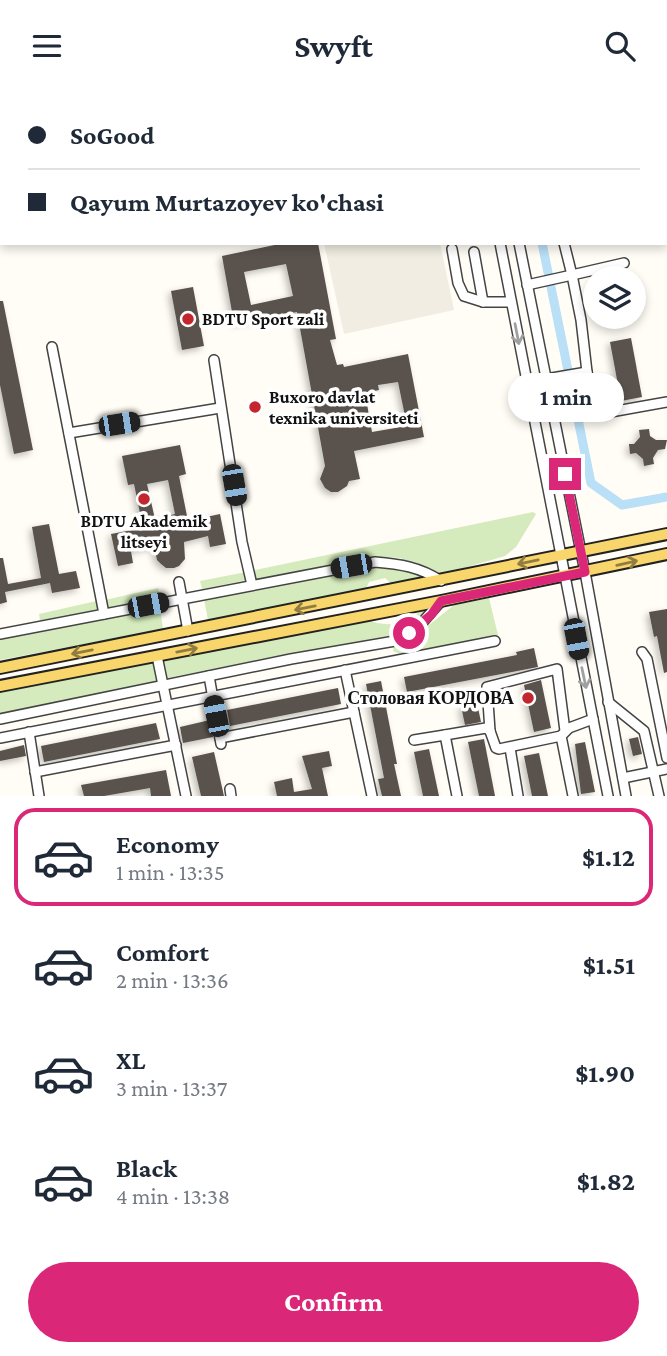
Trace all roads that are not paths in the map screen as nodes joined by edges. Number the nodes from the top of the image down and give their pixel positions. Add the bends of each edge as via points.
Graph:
1 (500, 245) edge
2 (519, 245) edge
3 (564, 245) edge
4 (452, 249) dead end
5 (474, 253) dead end
6 (624, 264) dead end
7 (572, 275) junction
8 (527, 285) junction
9 (483, 302) junction
10 (511, 302) junction
11 (52, 347) dead end
12 (214, 360) dead end
13 (587, 372) junction
14 (546, 379) junction
15 (667, 402) edge
16 (220, 408) junction
17 (69, 433) junction
18 (667, 534) edge
19 (581, 551) junction
20 (667, 554) edge
21 (561, 555) junction
22 (585, 572) junction
23 (565, 576) junction
24 (441, 581) junction
25 (178, 582) dead end
26 (253, 585) junction
27 (182, 599) junction
28 (441, 601) junction
29 (104, 614) junction
30 (188, 631) junction
31 (0, 634) edge
32 (386, 642) junction
33 (495, 642) dead end
34 (642, 652) dead end
35 (157, 656) junction
36 (385, 662) junction
37 (0, 669) edge
38 (345, 670) junction
39 (209, 676) junction
40 (163, 685) junction
41 (0, 687) edge
42 (212, 695) junction
43 (608, 702) junction
44 (167, 703) junction
45 (354, 712) junction
46 (0, 719) edge
47 (593, 719) junction
48 (490, 731) junction
49 (29, 732) junction
50 (563, 733) junction
51 (445, 735) junction
52 (0, 738) edge
53 (414, 740) dead end
54 (176, 745) junction
55 (510, 748) junction
56 (667, 758) edge
57 (667, 769) edge
58 (654, 771) junction
59 (35, 772) junction
60 (623, 778) junction
61 (39, 796) edge
62 (186, 796) edge
63 (372, 796) edge
64 (457, 796) edge
65 (519, 796) edge
66 (573, 796) edge
67 (608, 796) edge
68 (626, 796) edge
69 (659, 796) edge

1 - 10 street
2 - 8 street
3 - 7 street
4 - 9 street via 464,296
5 - 9 street
6 - 7 street
7 - 8 street
7 - 13 street
8 - 14 street
9 - 10 street
10 -> 21 street
11 - 17 street
12 - 16 street
13 - 14 street
13 - 15 street via 597,411
14 - 19 street
16 - 17 street
16 - 26 street
17 - 29 street
18 - 19 main road
19 - 21 main road
19 - 22 street
22 -> 20 main road
21 - 23 street
21 -> 24 main road
22 - 23 main road
22 - 43 street
23 - 28 main road
23 -> 47 street
24 - 26 street via 405,564 375,562
24 -> 30 main road
25 - 27 street
26 - 27 street
27 - 29 street
27 - 30 street
28 - 32 street via 416,629
35 -> 28 main road
29 - 31 street
30 -> 37 main road
32 - 36 street
32 - 39 street
33 - 36 street
34 - 56 street
35 - 40 street
35 - 41 main road
36 - 38 street
38 - 42 street
38 - 45 street
39 - 40 street
39 - 42 street
40 - 44 street
40 - 46 street
42 - 44 street
42 - 45 street via 221,741
43 - 58 street via 644,731
43 - 60 street
44 - 49 street
44 - 54 street
45 - 63 street
47 - 50 street
47 - 67 street
48 - 50 street via 487,687 557,670
48 - 51 street
48 - 55 street via 496,748
49 - 52 street
49 - 59 street
50 - 55 street
50 - 66 street
51 - 53 street
51 - 64 street
54 - 59 street
54 - 62 street
55 - 65 street
57 - 58 street
58 - 60 street
58 - 69 street
59 - 61 street
60 - 68 street

